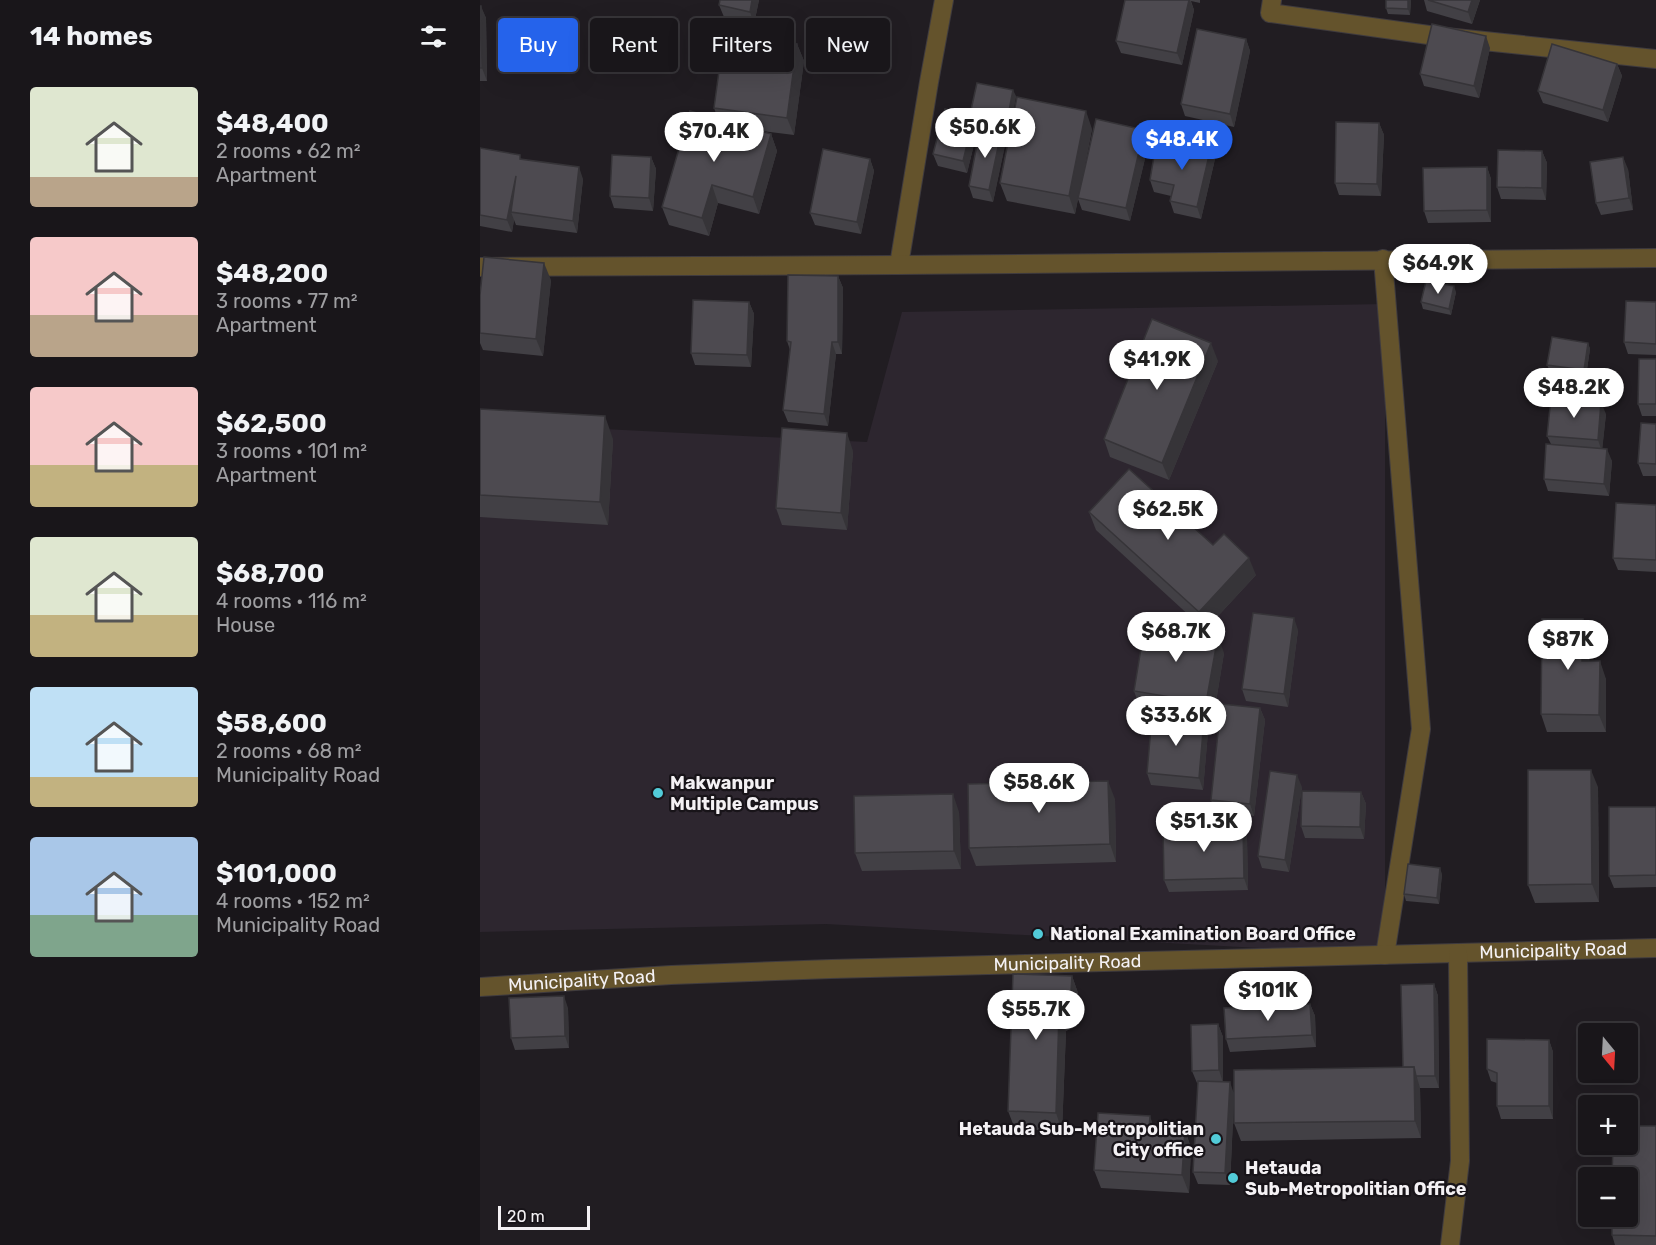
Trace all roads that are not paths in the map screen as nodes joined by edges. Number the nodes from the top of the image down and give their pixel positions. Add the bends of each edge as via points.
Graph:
1 (944, 0) edge
2 (1272, 0) edge
3 (1656, 59) edge
4 (1656, 258) edge
5 (1383, 260) junction
6 (899, 265) junction
7 (480, 267) edge
8 (1656, 948) edge
9 (1458, 953) junction
10 (1385, 955) junction
11 (480, 987) edge
12 (1450, 1245) edge

1 - 6 street
2 - 3 street via 1270,13 1436,36
4 - 5 street
5 - 6 street
5 - 10 street via 1421,729
6 - 7 street
8 - 9 street, Municipality Road
9 - 10 street, Municipality Road
9 - 12 street via 1460,1161
10 - 11 street, Municipality Road via 808,970

